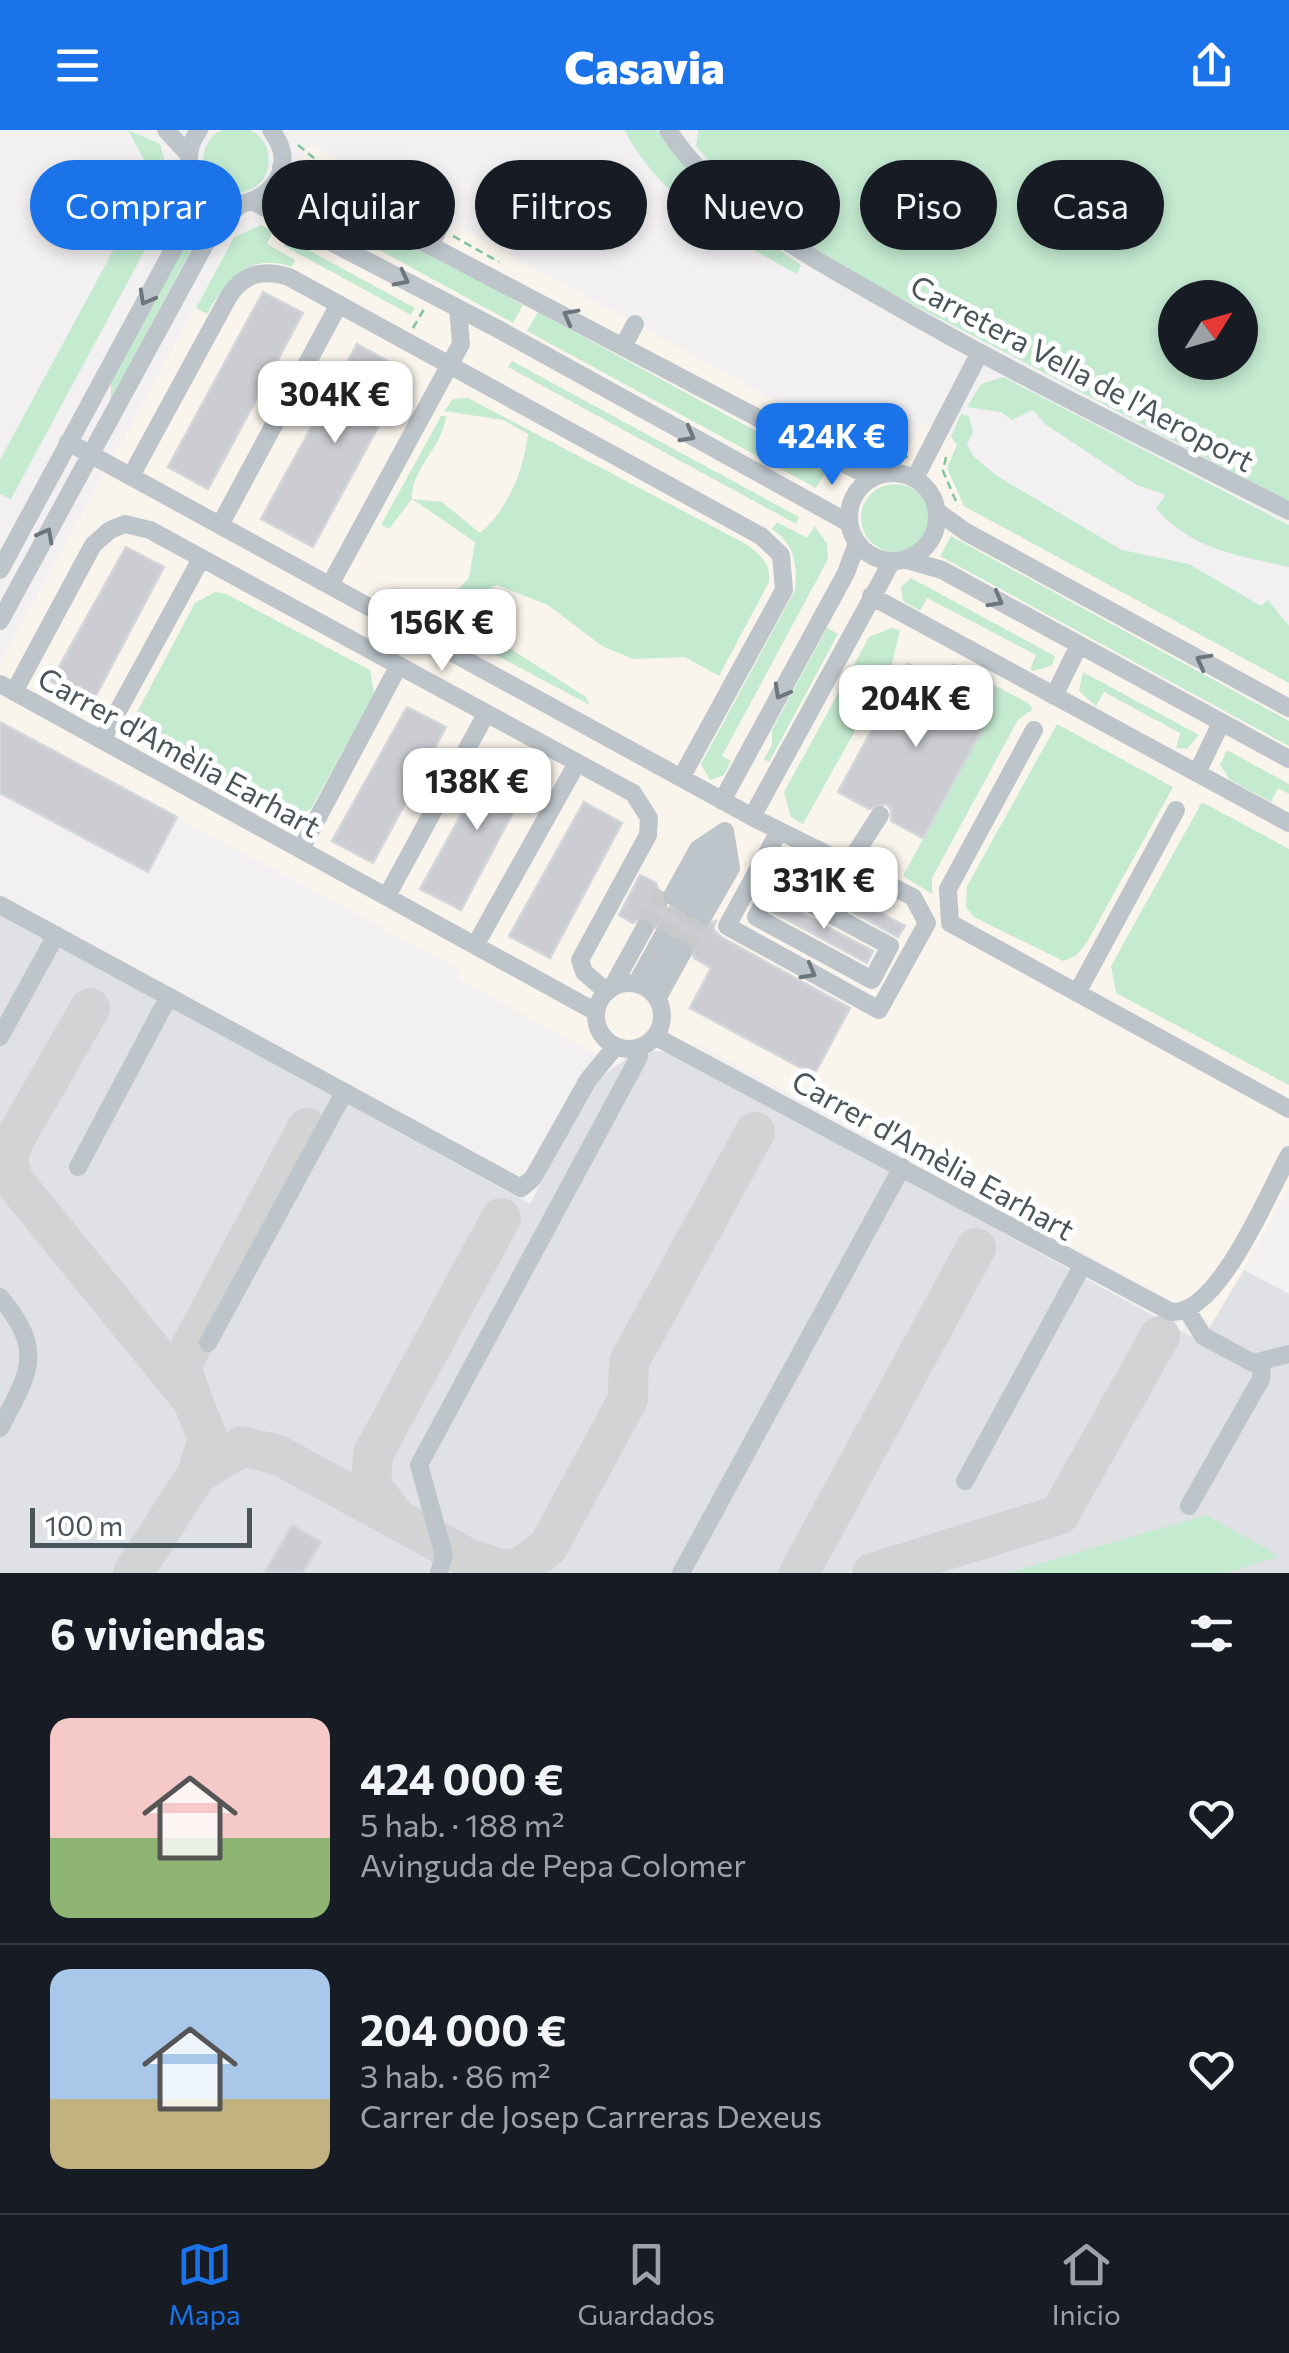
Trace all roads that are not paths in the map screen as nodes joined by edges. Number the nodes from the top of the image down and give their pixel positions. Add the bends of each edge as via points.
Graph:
1 (166, 130) edge
2 (199, 130) edge
3 (668, 130) edge
4 (280, 134) edge
5 (190, 155) junction
6 (191, 160) edge
7 (282, 160) edge
8 (262, 195) edge
9 (242, 203) edge
10 (247, 204) junction
11 (455, 241) edge
12 (173, 250) edge
13 (339, 304) junction
14 (458, 308) junction
15 (635, 324) dead end
16 (498, 328) junction
17 (460, 344) junction
18 (624, 345) junction
19 (980, 354) junction
20 (449, 365) junction
21 (68, 442) junction
22 (90, 454) junction
23 (131, 476) junction
24 (872, 478) junction
25 (915, 478) junction
26 (1289, 511) edge
27 (938, 512) junction
28 (849, 523) junction
29 (220, 525) junction
30 (857, 543) junction
31 (201, 558) junction
32 (900, 561) junction
33 (0, 570) edge
34 (330, 585) junction
35 (872, 596) junction
36 (0, 621) edge
37 (1080, 646) junction
38 (398, 667) junction
39 (7, 688) edge
40 (1054, 696) junction
41 (1289, 708) edge
42 (486, 714) junction
43 (1222, 723) junction
44 (1034, 730) dead end
45 (102, 740) junction
46 (1289, 760) edge
47 (577, 762) junction
48 (1197, 774) junction
49 (682, 778) junction
50 (737, 809) junction
51 (1176, 810) dead end
52 (880, 815) dead end
53 (1289, 823) edge
54 (725, 831) junction
55 (778, 831) junction
56 (301, 849) junction
57 (710, 856) junction
58 (850, 866) junction
59 (387, 896) junction
60 (0, 904) edge
61 (829, 913) junction
62 (56, 936) junction
63 (476, 944) junction
64 (630, 989) junction
65 (1077, 993) junction
66 (168, 998) junction
67 (596, 1012) junction
68 (0, 1037) edge
69 (656, 1037) junction
70 (616, 1047) junction
71 (635, 1049) junction
72 (344, 1092) junction
73 (1289, 1109) edge
74 (1289, 1155) edge
75 (78, 1167) dead end
76 (902, 1168) junction
77 (1082, 1266) junction
78 (0, 1297) edge
79 (1187, 1310) junction
80 (208, 1343) dead end
81 (1289, 1354) edge
82 (1262, 1362) junction
83 (0, 1428) edge
84 (965, 1481) dead end
85 (1189, 1506) dead end
86 (440, 1573) edge
87 (681, 1573) edge

1 - 5 street
2 - 5 street
3 - 19 street, Carretera Vella de l'Aeroport via 759,224
4 - 7 street
5 - 6 street
8 - 10 street
9 - 10 street
10 -> 14 street
10 - 22 street via 215,226
18 -> 11 street
12 -> 21 street
13 - 20 street
13 - 23 street via 270,272 237,284
13 - 29 street
14 - 16 street
14 - 17 street
15 - 18 street
16 - 17 street
16 -> 28 street
17 - 20 street
18 - 24 street
19 - 25 street
19 - 26 street, Carretera Vella de l'Aeroport
20 - 34 street
20 - 49 street via 756,532 782,555 784,590
21 - 22 street
21 - 33 street
22 - 23 street
36 -> 22 street
23 - 29 street
24 - 25 street
24 - 28 street via 852,501
25 - 27 street
27 - 32 street via 932,540
41 -> 27 street
28 - 30 street
29 - 34 street
30 - 32 street via 872,556
30 -> 50 street
31 - 38 street
31 - 39 street via 134,525 102,535
31 - 45 street
32 - 35 street
32 -> 37 street via 942,570
34 - 49 street
35 - 40 street
35 - 50 street
37 - 40 street
37 - 43 street
38 - 42 street
38 - 56 street
39 - 45 street, Carrer d'Amèlia Earhart
40 - 48 street
42 - 47 street
42 - 59 street
43 - 46 street
43 - 48 street
44 - 65 street via 948,888 950,923
45 - 56 street, Carrer d'Amèlia Earhart
47 - 63 street
47 - 64 street via 633,793 649,818 648,835 580,960 584,972
48 - 53 street
49 - 50 street
50 - 54 street
50 - 55 street
51 - 65 street
52 - 58 street
54 - 57 street
54 - 57 street
55 - 58 street
55 -> 58 street via 726,926 879,1010 926,924 913,897
56 - 59 street, Carrer d'Amèlia Earhart
57 - 57 street via 683,903
58 - 61 street
59 - 63 street, Carrer d'Amèlia Earhart
60 - 62 street
61 - 61 street via 774,884 756,918 872,980 890,946
62 - 66 street
62 - 68 street
63 - 67 street, Carrer d'Amèlia Earhart
64 - 64 street via 662,940
64 - 67 street
64 - 69 street via 662,1020
65 - 73 street
66 - 72 street
66 - 75 street
67 - 70 street via 602,1036
69 - 71 street
69 - 76 street, Carrer d'Amèlia Earhart
70 - 71 street
70 - 72 street via 521,1188
71 - 86 street via 639,1057 419,1465 444,1555
72 - 80 street
74 - 79 street via 1216,1287
76 - 77 street, Carrer d'Amèlia Earhart
76 - 87 street
77 - 79 street, Carrer d'Amèlia Earhart via 1158,1307
77 - 84 street
78 - 83 street via 29,1343 30,1372
79 - 82 street via 1203,1336
81 - 82 street
82 - 85 street via 1260,1379

